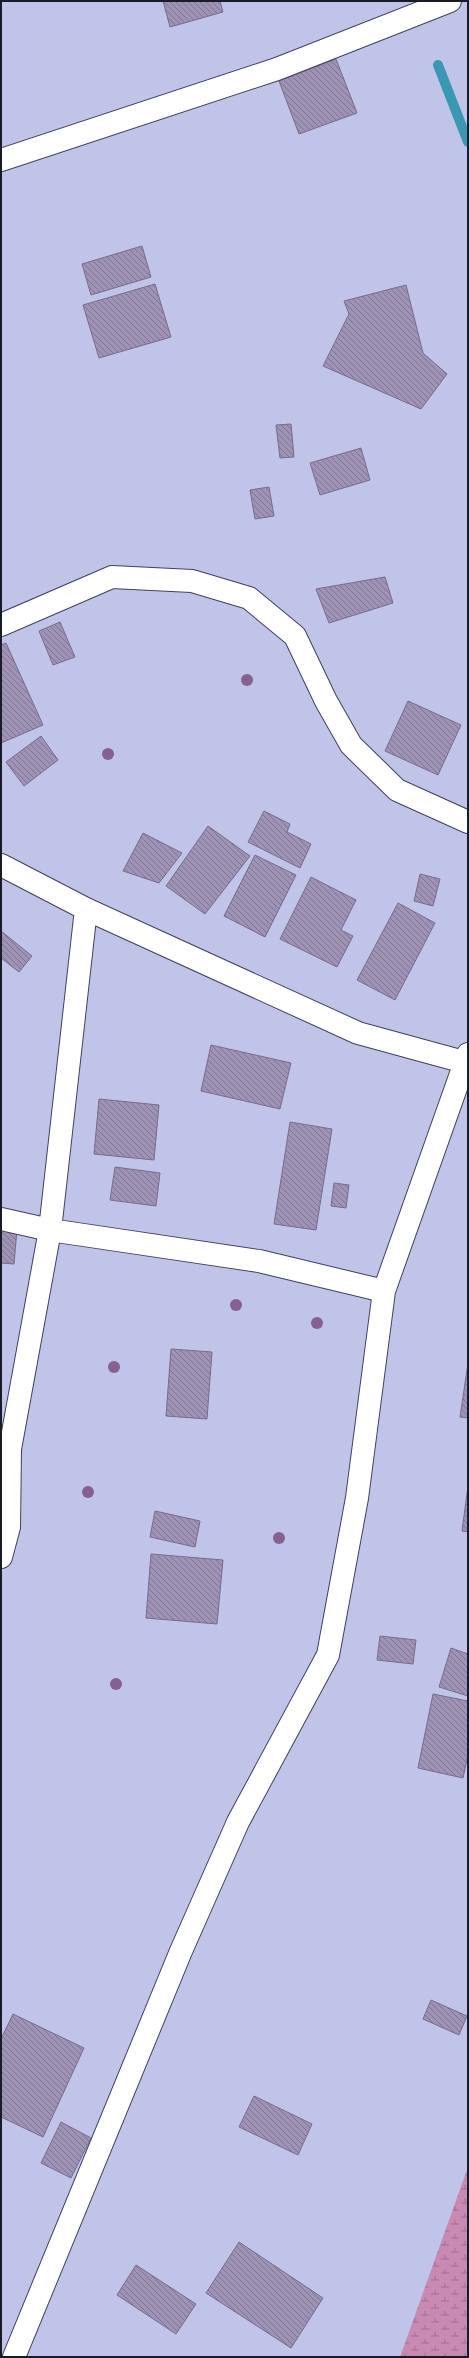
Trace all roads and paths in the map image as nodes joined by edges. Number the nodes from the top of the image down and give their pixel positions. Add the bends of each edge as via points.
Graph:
1 (450, 1) edge
2 (1, 160) edge
3 (1, 625) edge
4 (468, 822) edge
5 (1, 865) edge
6 (86, 909) junction
7 (466, 1058) edge
8 (1, 1219) edge
9 (50, 1230) junction
10 (384, 1291) junction
11 (1, 1557) edge
12 (14, 2357) edge

1 - 2 street via 277,69
3 - 4 street via 112,577 192,581 249,598 295,636 326,701 351,745 397,790
5 - 6 street
6 - 7 street via 358,1033
6 - 9 street
7 - 10 street
8 - 9 street
9 - 10 street via 259,1261
9 - 11 street via 10,1449 9,1527
10 - 12 street via 357,1498 328,1656 238,1822 178,1959

